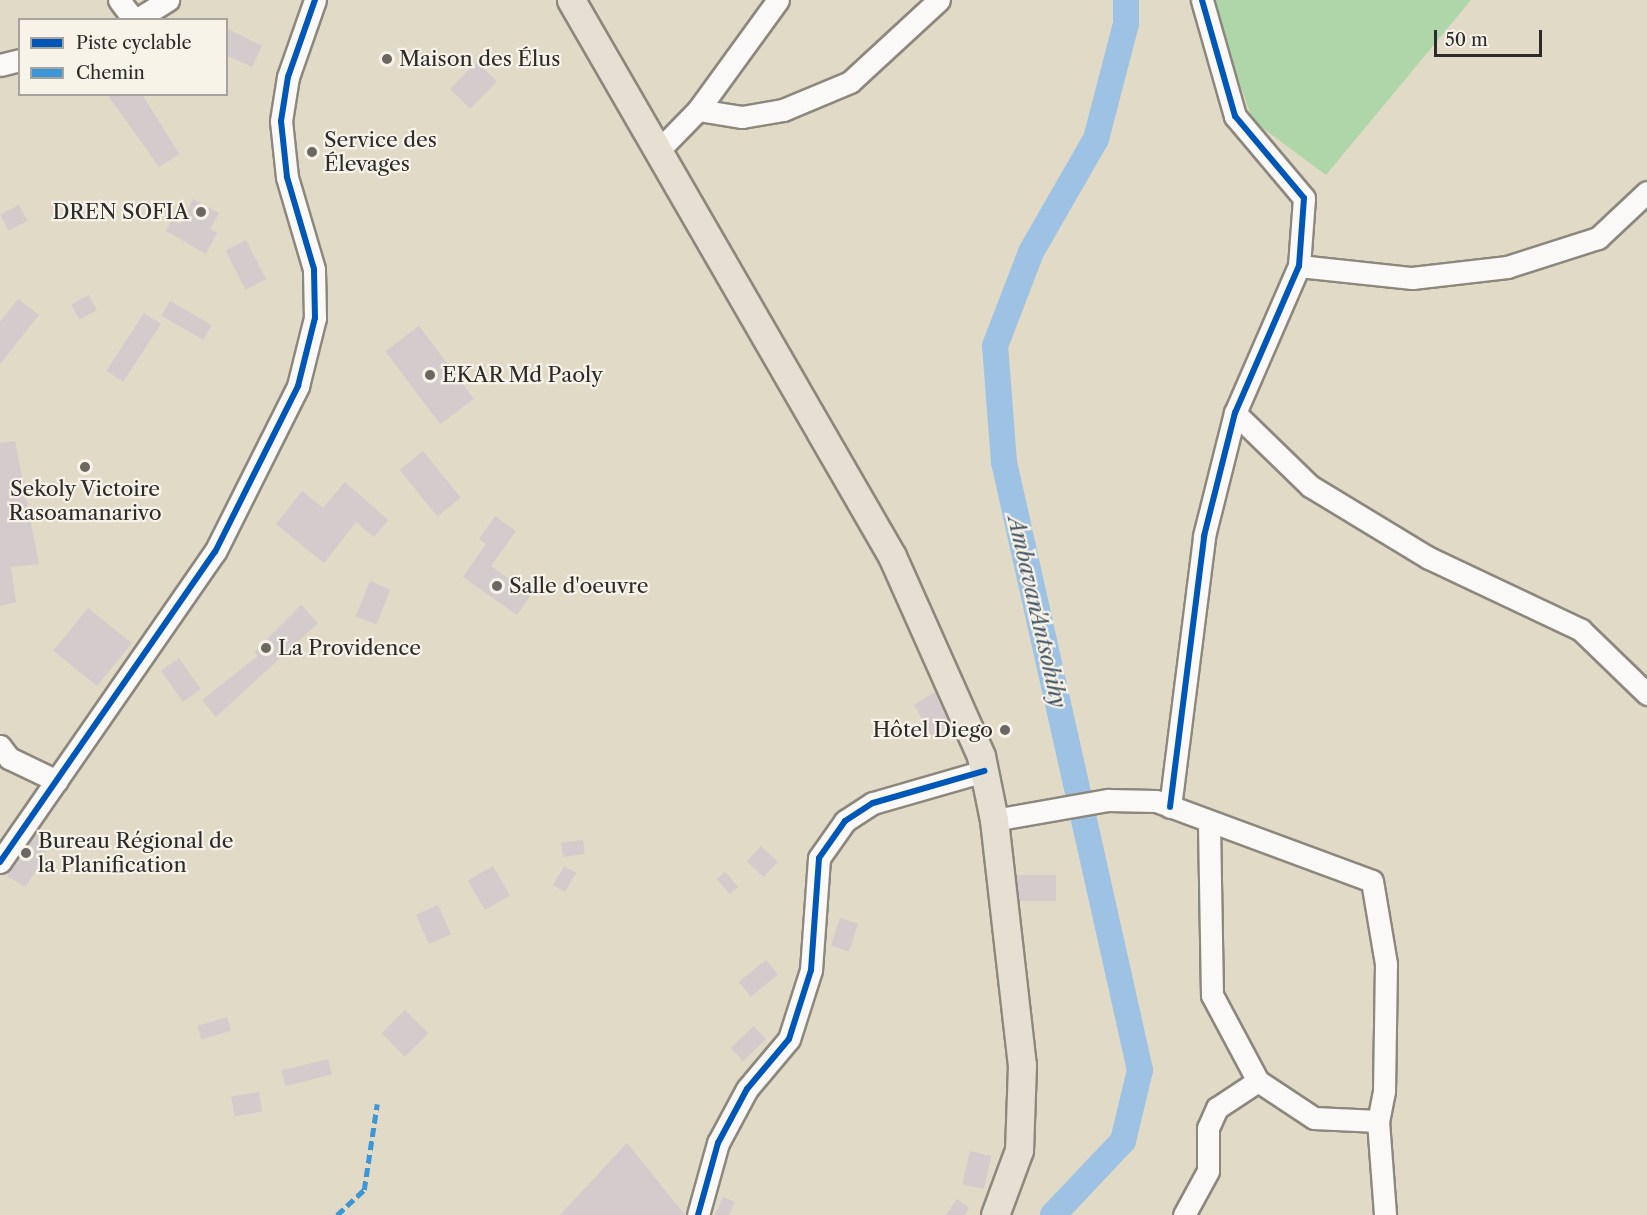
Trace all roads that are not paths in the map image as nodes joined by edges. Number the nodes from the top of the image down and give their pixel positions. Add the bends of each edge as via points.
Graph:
1 (119, 0) edge
2 (168, 0) edge
3 (315, 0) edge
4 (571, 0) edge
5 (778, 0) edge
6 (939, 0) edge
7 (1202, 0) edge
8 (133, 18) edge
9 (138, 18) edge
10 (18, 60) edge
11 (0, 65) edge
12 (698, 110) junction
13 (658, 151) junction
14 (1647, 192) edge
15 (1299, 266) junction
16 (1235, 413) junction
17 (1647, 694) edge
18 (0, 746) edge
19 (984, 771) junction
20 (57, 781) junction
21 (1170, 807) junction
22 (994, 820) junction
23 (1209, 824) junction
24 (0, 862) edge
25 (1258, 1081) junction
26 (1378, 1121) junction
27 (698, 1215) edge
28 (994, 1215) edge
29 (1184, 1215) edge
30 (1385, 1215) edge

1 - 8 street
2 - 9 street
3 - 20 street via 288,77 281,121 287,177 314,269 315,318 298,386 215,552
4 - 13 main road
5 - 12 street
6 - 12 street via 850,82 783,110 742,117
7 - 15 street via 1235,116 1304,198
10 - 11 street
12 - 13 street
13 - 19 main road via 892,556 961,702
14 - 15 street via 1598,238 1507,267 1412,278
15 - 16 street
16 - 17 street via 1310,486 1429,558 1581,630
16 - 21 street via 1204,536
18 - 20 street via 9,758
19 - 22 main road
19 - 27 street via 873,803 845,821 819,858 811,970 789,1040 747,1089 718,1143
20 - 24 street
21 - 22 street via 1156,801 1108,800
21 - 23 street
22 - 28 main road via 1022,1065 1018,1150
23 - 25 street via 1212,995
23 - 26 street via 1372,881 1386,964 1384,1091
25 - 26 street via 1314,1118
25 - 29 street via 1216,1108 1208,1128 1208,1170
26 - 30 street

